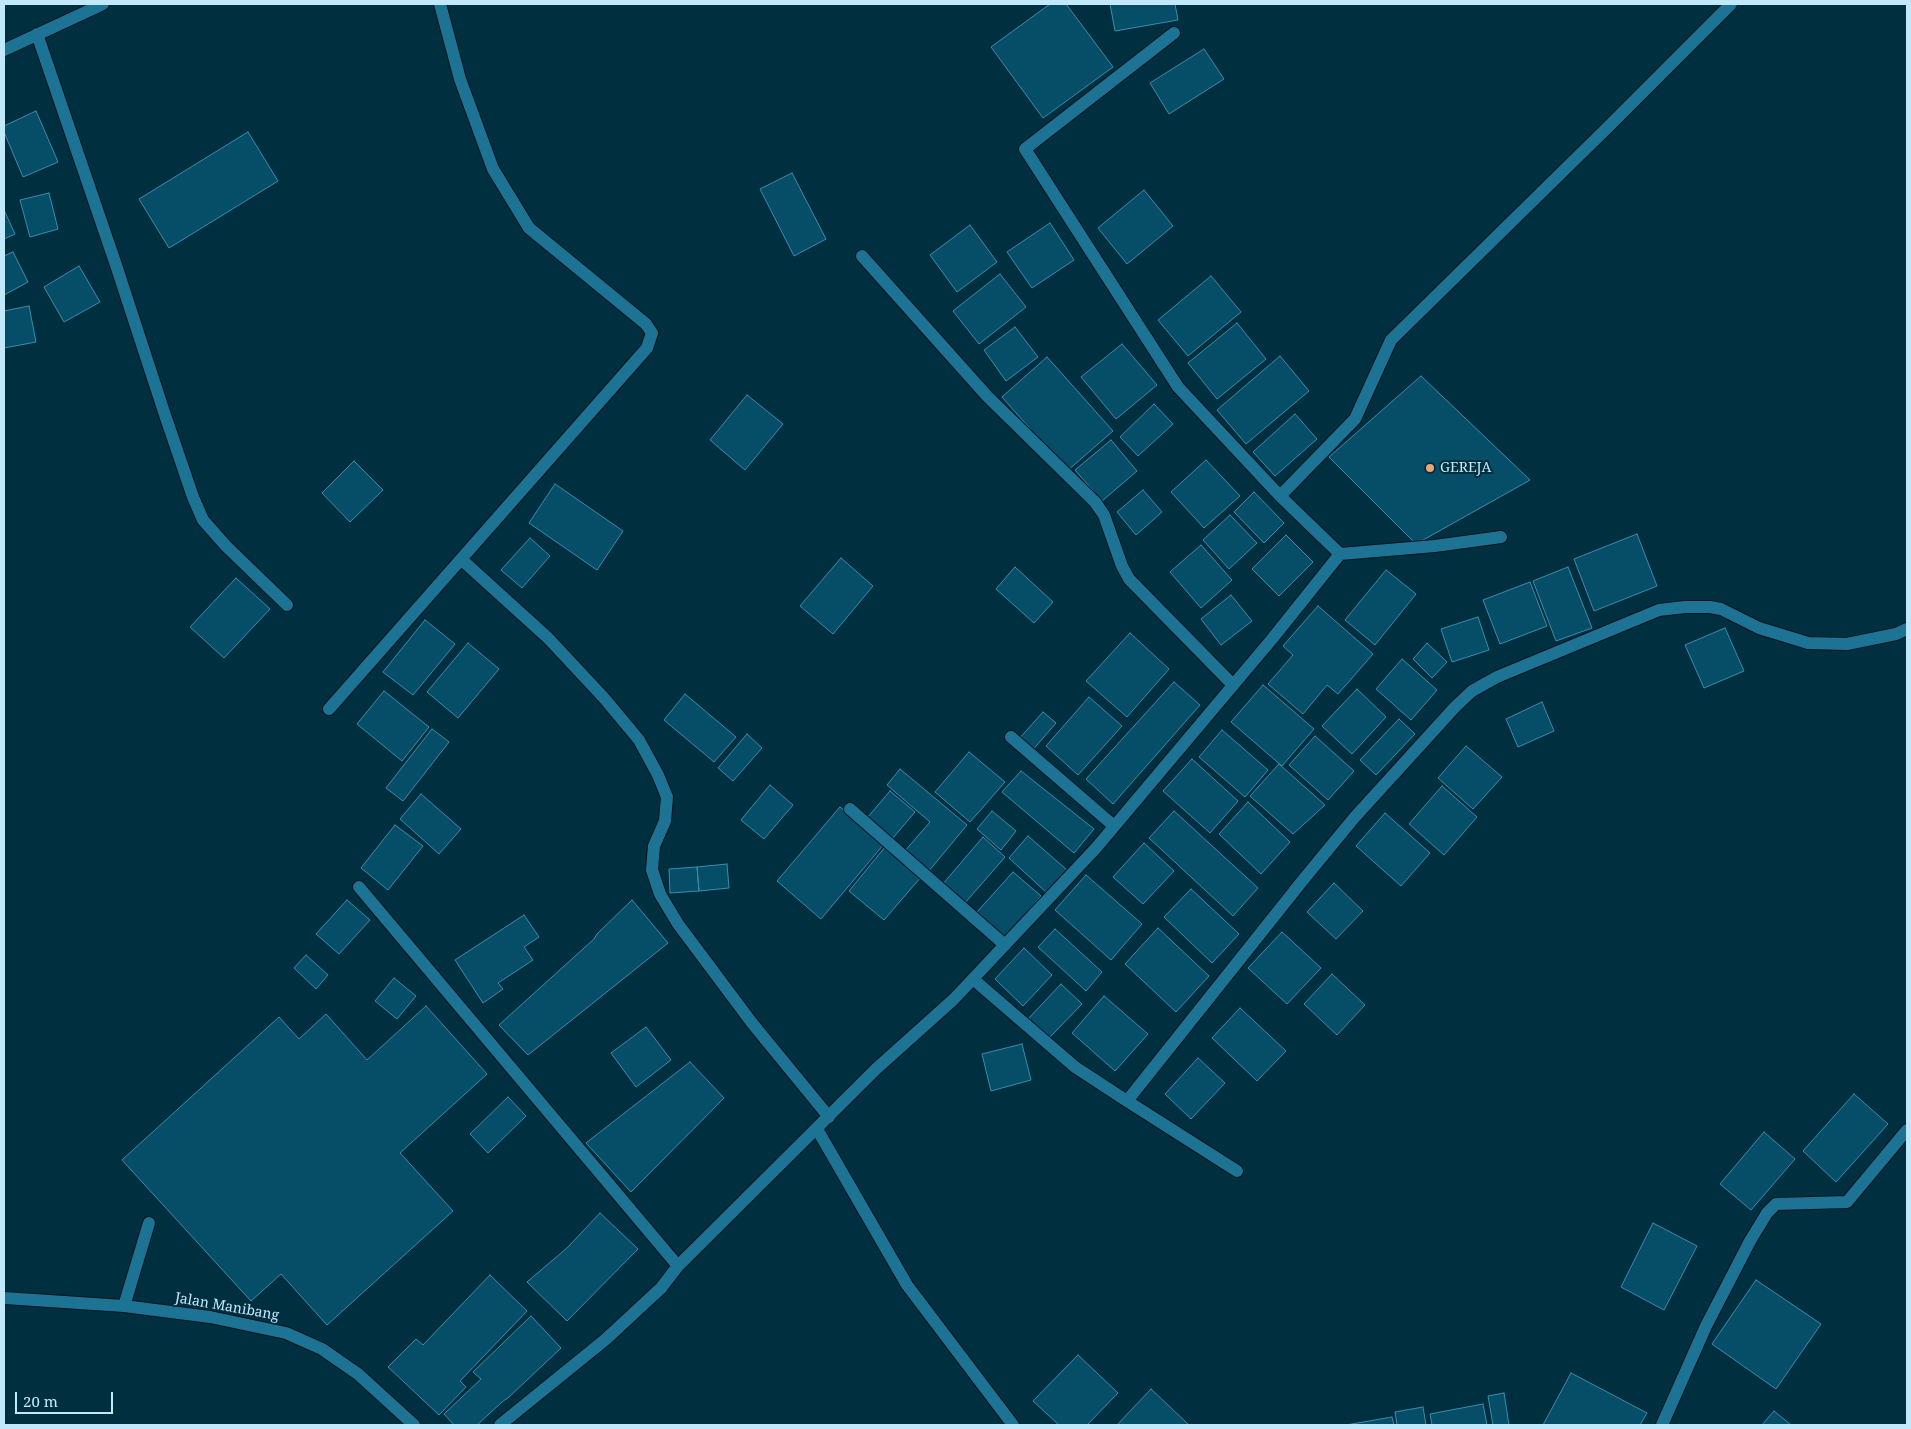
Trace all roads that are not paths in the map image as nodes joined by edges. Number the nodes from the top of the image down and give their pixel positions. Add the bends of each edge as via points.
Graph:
1 (103, 4) edge
2 (440, 4) edge
3 (1731, 4) edge
4 (1174, 33) dead end
5 (37, 34) junction
6 (4, 50) edge
7 (862, 256) dead end
8 (1280, 496) junction
9 (1501, 537) dead end
10 (1340, 554) junction
11 (462, 560) junction
12 (287, 605) dead end
13 (1907, 629) edge
14 (1233, 685) junction
15 (329, 709) dead end
16 (1010, 737) dead end
17 (850, 809) dead end
18 (1114, 826) junction
19 (359, 887) dead end
20 (1005, 945) junction
21 (973, 979) junction
22 (1127, 1101) junction
23 (829, 1117) junction
24 (816, 1129) junction
25 (1907, 1130) edge
26 (1237, 1171) dead end
27 (149, 1223) dead end
28 (678, 1266) junction
29 (4, 1298) edge
30 (124, 1306) junction
31 (414, 1425) edge
32 (500, 1425) edge
33 (1013, 1425) edge
34 (1662, 1425) edge

1 - 5 street
2 - 11 street via 460,79 493,169 530,228 646,324 652,333 647,348
3 - 8 street via 1391,340 1355,418
4 - 8 street via 1025,148 1178,387
5 - 6 street
5 - 12 street via 203,520
7 - 14 street via 987,396 1095,502 1104,515 1129,580
8 - 10 street
9 - 10 street
10 - 14 street
11 - 15 street
11 - 23 street via 548,638 639,740 667,798 665,821 654,846 652,870 660,894 678,924 752,1023
13 - 22 street via 1847,644 1808,643 1758,628 1721,609 1685,607 1659,610 1497,677 1472,691 1349,825
14 - 18 street
16 - 18 street
17 - 20 street
18 - 20 street
19 - 28 street
20 - 21 street
21 - 22 street via 1075,1067
21 - 23 street
22 - 26 street
23 - 24 street
24 - 28 street
24 - 33 street via 907,1286
25 - 34 street via 1847,1202 1776,1204 1767,1213 1706,1326
27 - 30 street
28 - 32 street via 661,1288 606,1339
29 - 30 street, Jalan Manibang
30 - 31 street, Jalan Manibang via 210,1317 286,1333 322,1349 358,1374

